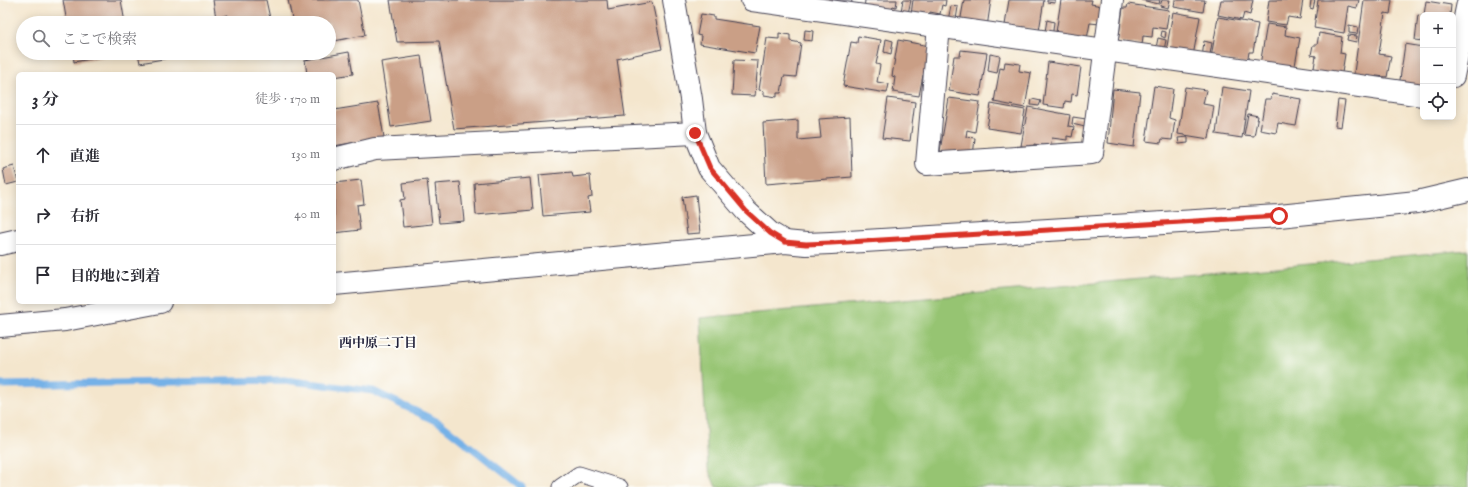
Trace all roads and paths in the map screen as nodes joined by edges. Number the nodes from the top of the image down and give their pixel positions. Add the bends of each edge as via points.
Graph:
1 (674, 0) edge
2 (752, 0) edge
3 (1112, 0) edge
4 (1468, 3) edge
5 (939, 26) junction
6 (1105, 50) junction
7 (1456, 61) edge
8 (1420, 95) edge
9 (695, 133) junction
10 (336, 158) edge
11 (1468, 190) edge
12 (16, 240) edge
13 (785, 242) junction
14 (0, 244) edge
15 (0, 256) edge
16 (0, 262) edge
17 (336, 284) edge
18 (149, 304) edge
19 (0, 326) edge
20 (560, 487) edge
21 (620, 487) edge

1 - 9 street
2 - 5 street
3 - 6 street
4 - 7 street
5 - 6 street
5 - 6 street via 928,164 1092,153
6 - 8 street
9 - 10 street via 376,148
9 - 13 street via 710,168 746,211 770,233
11 - 13 street via 1417,202 1279,216 831,243
12 - 14 street
13 - 17 street
15 - 16 street
18 - 19 street via 65,320
20 - 21 lane via 579,474

